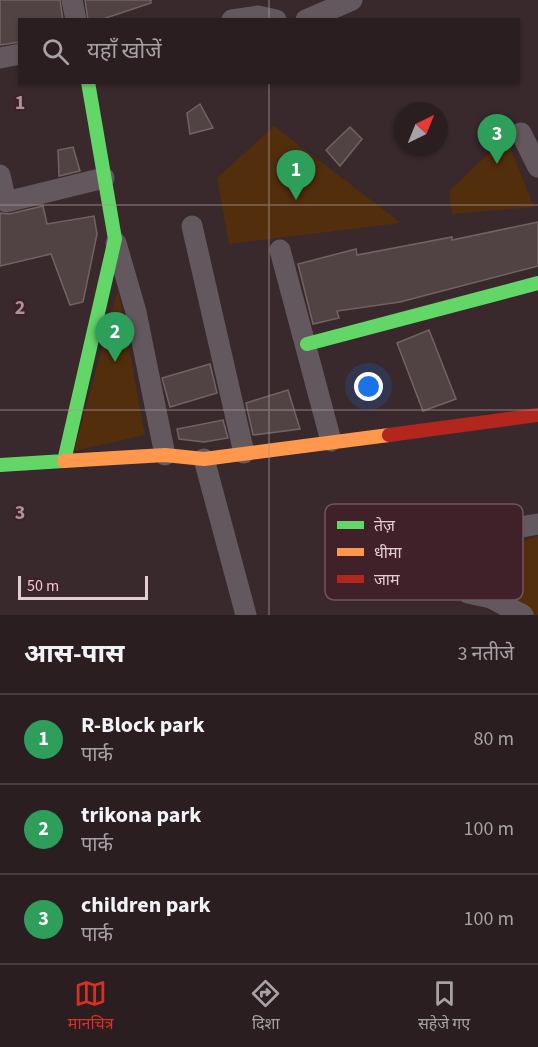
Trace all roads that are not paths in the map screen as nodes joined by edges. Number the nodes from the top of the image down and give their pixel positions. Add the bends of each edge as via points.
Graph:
1 (72, 0) edge
2 (352, 0) edge
3 (76, 18) edge
4 (245, 18) edge
5 (267, 18) edge
6 (311, 18) edge
7 (18, 54) edge
8 (0, 58) edge
9 (88, 84) edge
10 (521, 133) dead end
11 (538, 167) edge
12 (0, 175) edge
13 (104, 178) junction
14 (192, 226) dead end
15 (115, 239) junction
16 (280, 250) dead end
17 (538, 283) edge
18 (307, 344) junction
19 (537, 418) edge
20 (331, 441) junction
21 (244, 453) junction
22 (165, 455) junction
23 (204, 459) junction
24 (64, 461) junction
25 (0, 465) edge
26 (538, 524) edge
27 (523, 527) edge
28 (496, 600) edge
29 (246, 615) edge
30 (523, 615) edge

1 - 3 street
2 - 6 street
4 - 5 street
7 - 8 street
9 - 13 street
10 - 11 street
12 - 13 street via 6,202
13 - 15 street
14 - 21 street
15 - 22 street via 136,312
15 - 24 street
16 - 18 street
17 - 18 street
18 - 20 street
19 - 20 street
20 - 21 street
21 - 23 street
22 - 23 street
22 - 24 street
23 - 29 street
24 - 25 street
26 - 27 street
28 - 30 street

